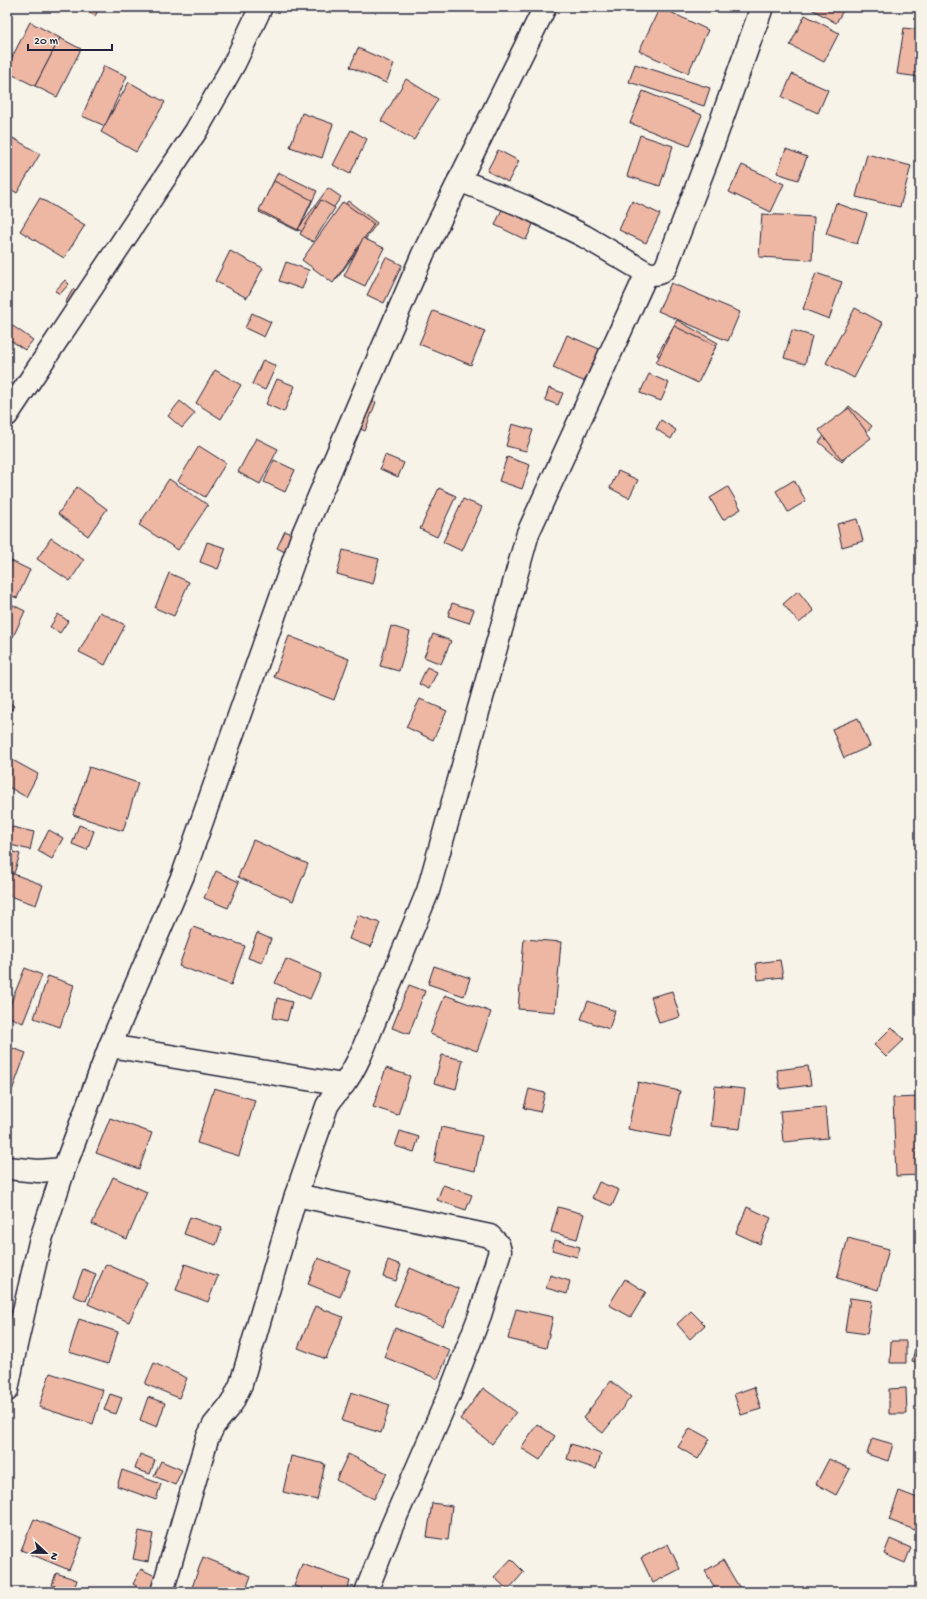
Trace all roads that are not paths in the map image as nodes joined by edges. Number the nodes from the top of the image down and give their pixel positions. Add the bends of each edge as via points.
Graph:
1 (261, 7) edge
2 (545, 7) edge
3 (762, 7) edge
4 (459, 180) junction
5 (647, 273) junction
6 (7, 416) edge
7 (110, 1046) junction
8 (343, 1085) junction
9 (7, 1168) edge
10 (64, 1168) junction
11 (296, 1195) junction
12 (7, 1390) edge
13 (162, 1592) edge
14 (366, 1592) edge

1 - 6 street via 196,131
2 - 4 street
3 - 5 street via 666,267 661,273
4 - 5 street via 526,207 584,236
4 - 7 street via 423,254 303,534 183,876
5 - 8 street via 528,533 428,892 361,1054
7 - 8 street
7 - 10 street
8 - 11 street via 327,1106
9 - 10 street via 38,1172
10 - 12 street via 40,1242
11 - 13 street via 241,1384 232,1403 214,1425 207,1439
11 - 14 street via 490,1236 498,1244 500,1251 480,1315 452,1388

